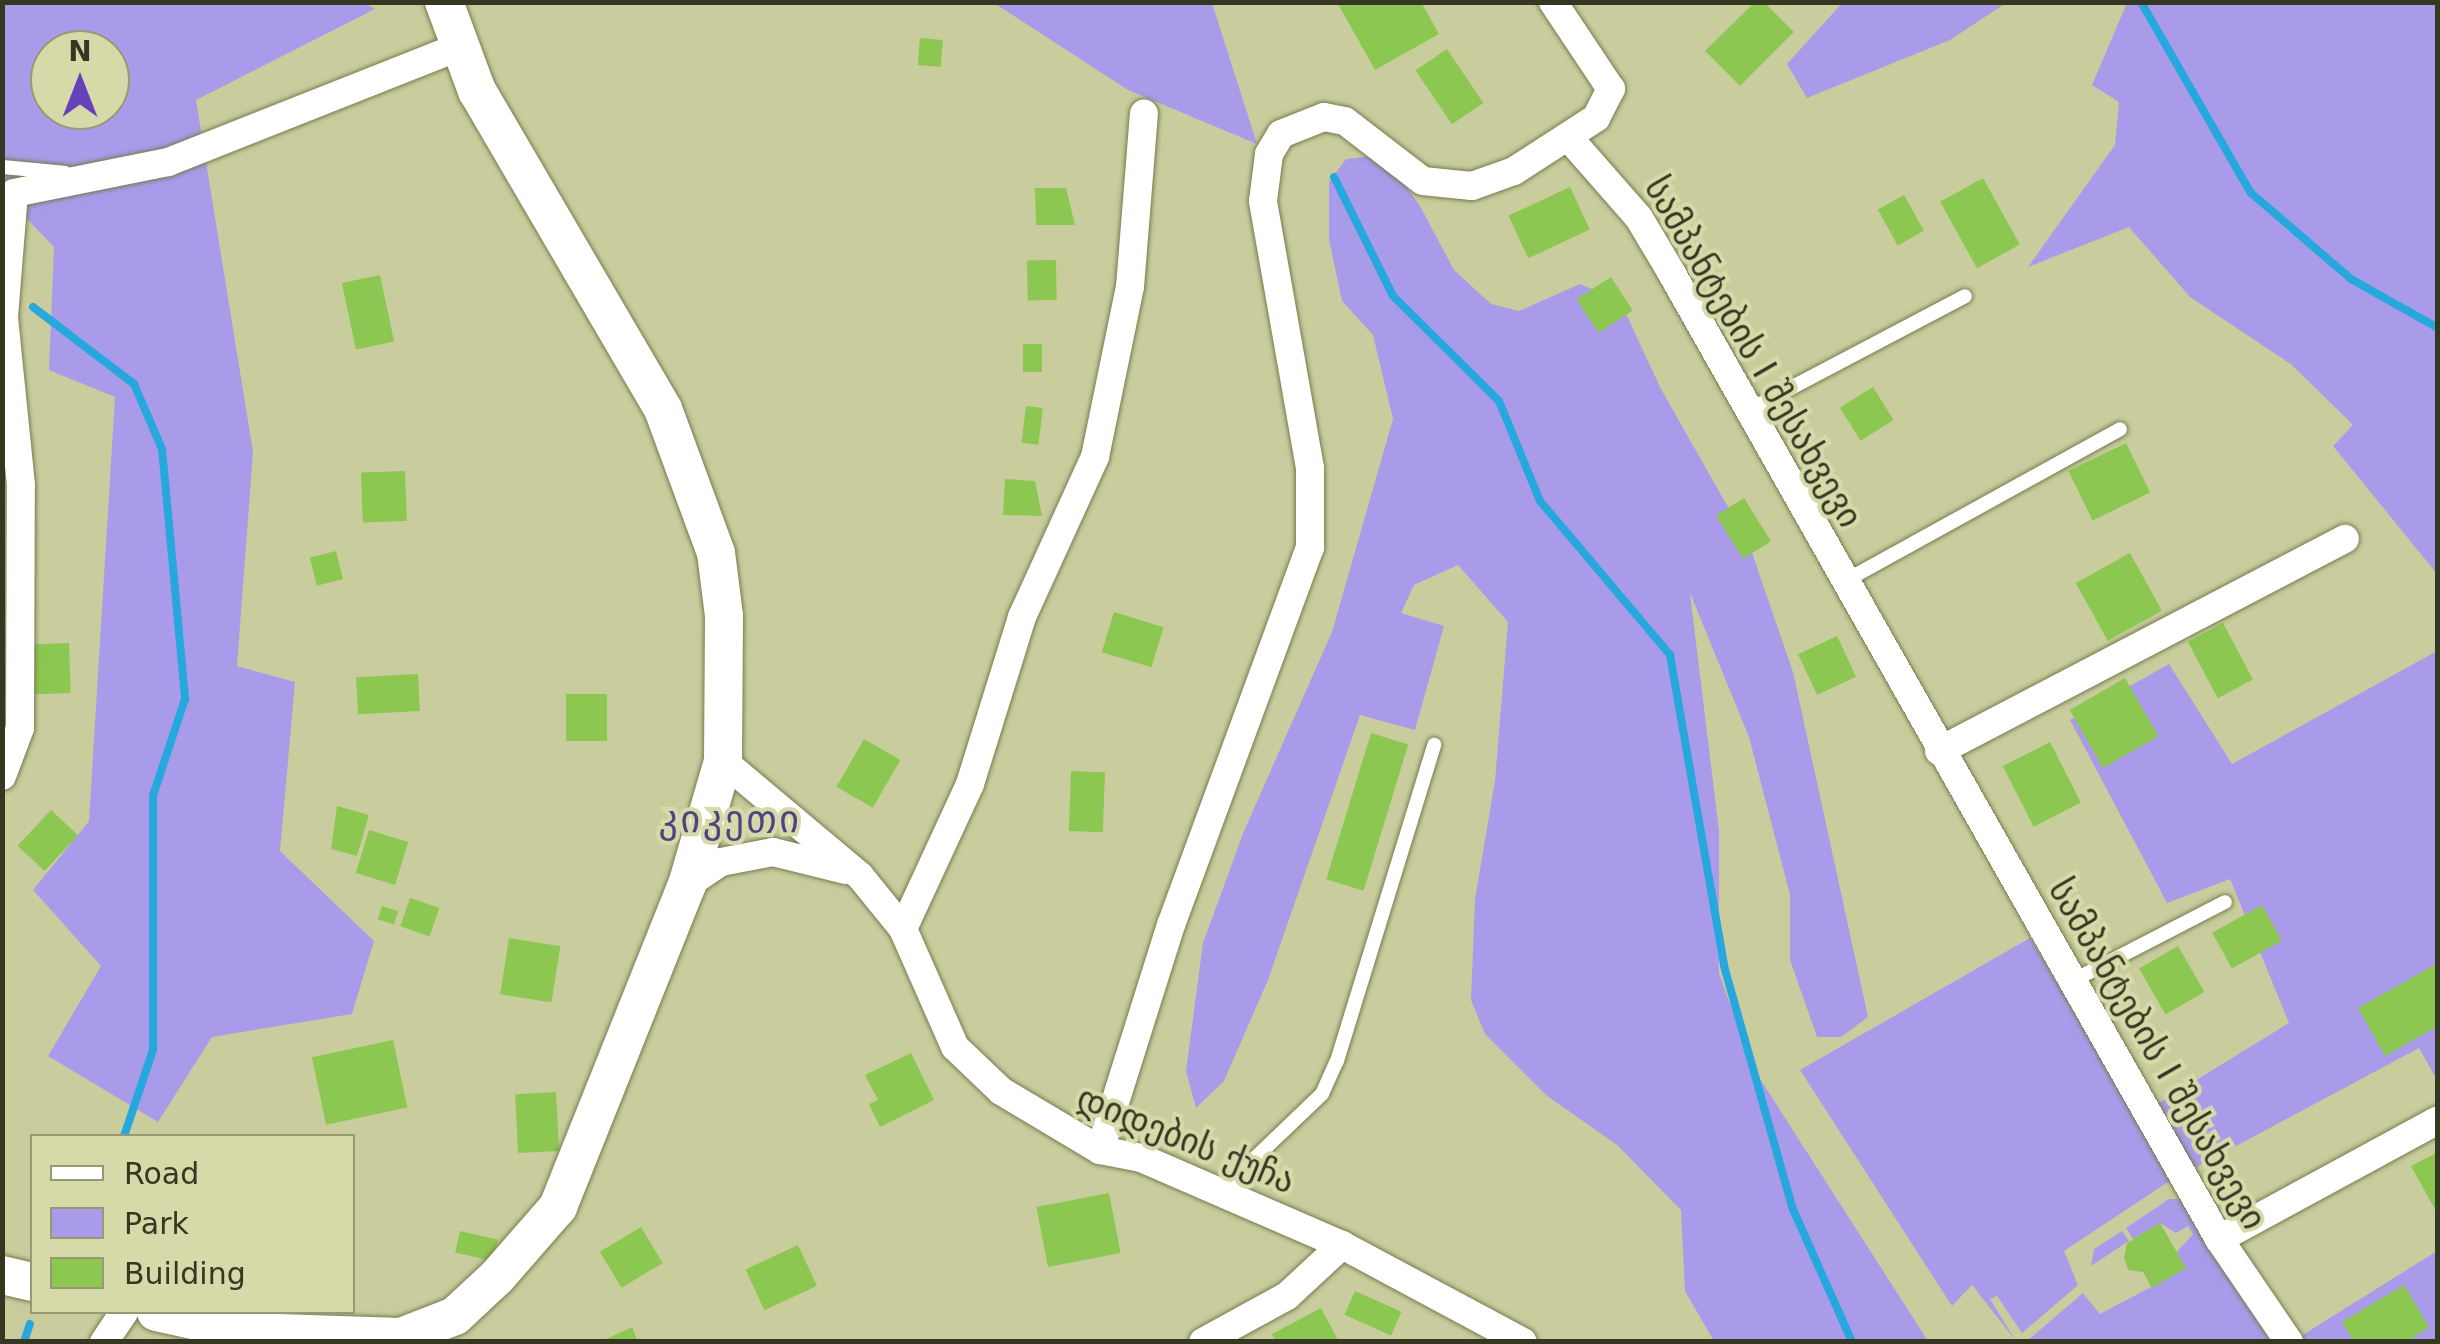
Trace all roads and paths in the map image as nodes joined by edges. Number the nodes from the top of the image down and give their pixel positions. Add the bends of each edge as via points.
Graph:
1 (444, 2) edge
2 (1553, 2) edge
3 (463, 46) junction
4 (1144, 114) dead end
5 (1568, 138) junction
6 (2, 167) edge
7 (106, 175) junction
8 (1965, 296) dead end
9 (1749, 410) junction
10 (2120, 429) dead end
11 (2345, 539) dead end
12 (1844, 581) junction
13 (1434, 745) dead end
14 (1940, 751) junction
15 (723, 761) junction
16 (2, 776) edge
17 (860, 876) junction
18 (688, 885) junction
19 (2225, 902) dead end
20 (903, 929) junction
21 (2072, 981) junction
22 (2438, 1120) edge
23 (1100, 1150) junction
24 (1230, 1196) junction
25 (2218, 1239) junction
26 (1342, 1245) junction
27 (2, 1275) edge
28 (30, 1282) edge
29 (123, 1314) edge
30 (174, 1324) edge
31 (1505, 1338) edge
32 (104, 1342) edge
33 (1203, 1342) edge
34 (2289, 1342) edge

1 - 3 street
2 - 5 street via 1610,89 1606,107
3 - 7 street via 168,162
3 - 15 street via 476,90 663,409 716,552 724,616
4 - 20 street via 1130,286 1095,457 1022,617 970,784
5 - 9 street, სამპანტების I შესახვევი via 1639,218
5 - 23 street via 1514,171 1472,186 1423,181 1345,121 1324,117 1280,134 1270,154 1263,201 1310,468 1310,548 1171,925
6 - 7 lane
7 - 16 street via 14,193 4,316 21,485 20,728
8 - 9 lane
9 - 12 street, სამპანტების I შესახვევი
10 - 12 lane
11 - 14 street
12 - 14 street, სამპანტების I შესახვევი
13 - 24 lane via 1338,1062 1322,1094 1256,1157
14 - 21 street, სამპანტების I შესახვევი
15 - 17 street, დიდების ქუჩა
15 - 18 street
17 - 18 street via 773,852 720,862
17 - 20 street, დიდების ქუჩა
18 - 30 street via 558,1207 455,1316 401,1337 324,1339
19 - 21 lane
20 - 23 street, დიდების ქუჩა via 955,1047 1001,1091
21 - 25 street, სამპანტების I შესახვევი
22 - 25 street
23 - 24 street, დიდების ქუჩა via 1142,1158
24 - 26 street, დიდების ქუჩა
25 - 34 street, სამპანტების I შესახვევი
26 - 31 street, დიდების ქუჩა
26 - 33 street via 1287,1296
27 - 28 street
29 - 32 street

